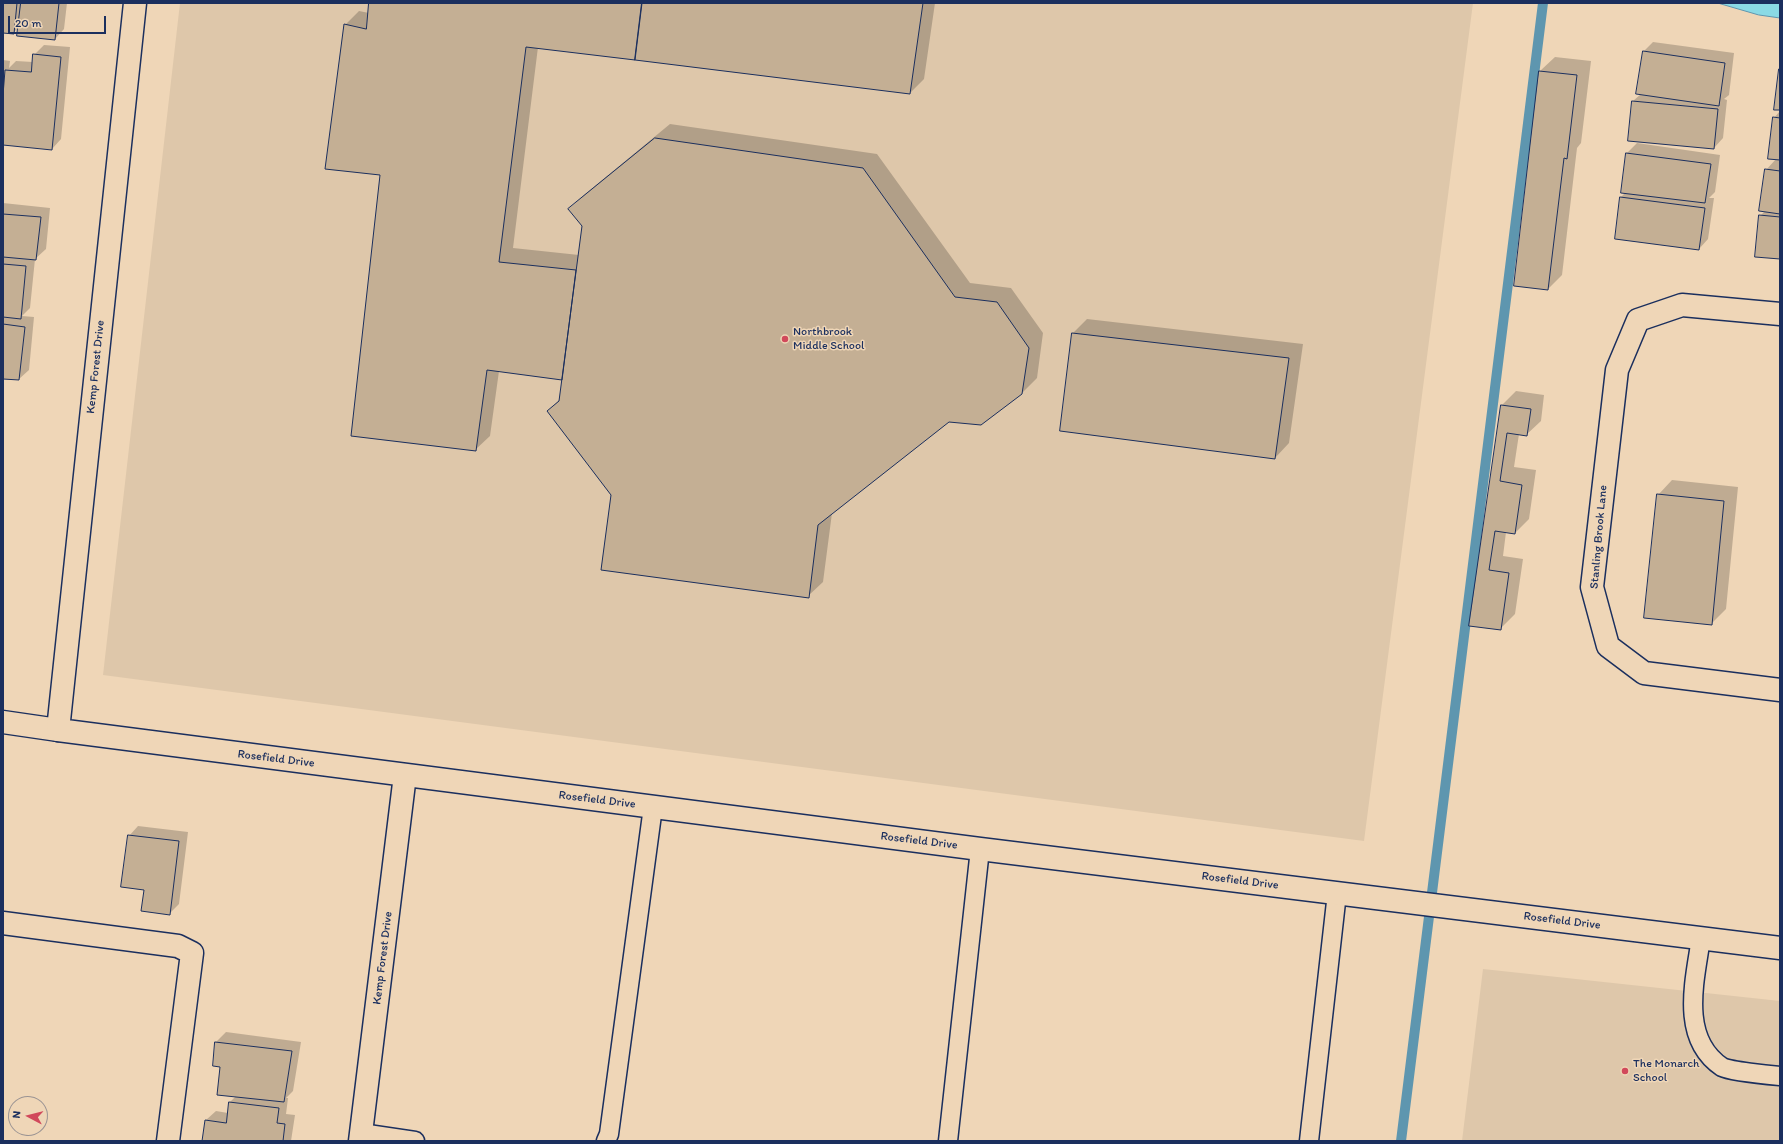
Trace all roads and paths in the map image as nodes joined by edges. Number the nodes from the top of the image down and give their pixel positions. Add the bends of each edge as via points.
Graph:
1 (135, 3) edge
2 (1780, 314) edge
3 (1780, 690) edge
4 (3, 722) edge
5 (58, 730) junction
6 (405, 775) junction
7 (653, 807) junction
8 (980, 849) junction
9 (1337, 893) junction
10 (3, 923) edge
11 (1701, 938) junction
12 (1780, 948) edge
13 (1780, 1076) edge
14 (360, 1137) edge
15 (168, 1141) edge
16 (415, 1141) edge
17 (606, 1141) edge
18 (948, 1141) edge
19 (1309, 1141) edge

1 - 5 street, Kemp Forest Drive
2 - 3 street, Stanling Brook Lane via 1682,305 1638,320 1617,370 1592,587 1608,646 1644,673
4 - 5 street, Rosefield Drive
5 - 6 street, Rosefield Drive
6 - 7 street, Rosefield Drive
6 - 14 street, Kemp Forest Drive
7 - 8 street, Rosefield Drive
7 - 17 lane
8 - 9 street, Rosefield Drive
8 - 18 lane
9 - 11 street, Rosefield Drive
9 - 19 lane
10 - 15 street via 178,946 192,953
11 - 12 street, Rosefield Drive
11 - 13 lane via 1693,1017 1697,1034 1706,1051 1723,1067
14 - 16 lane

